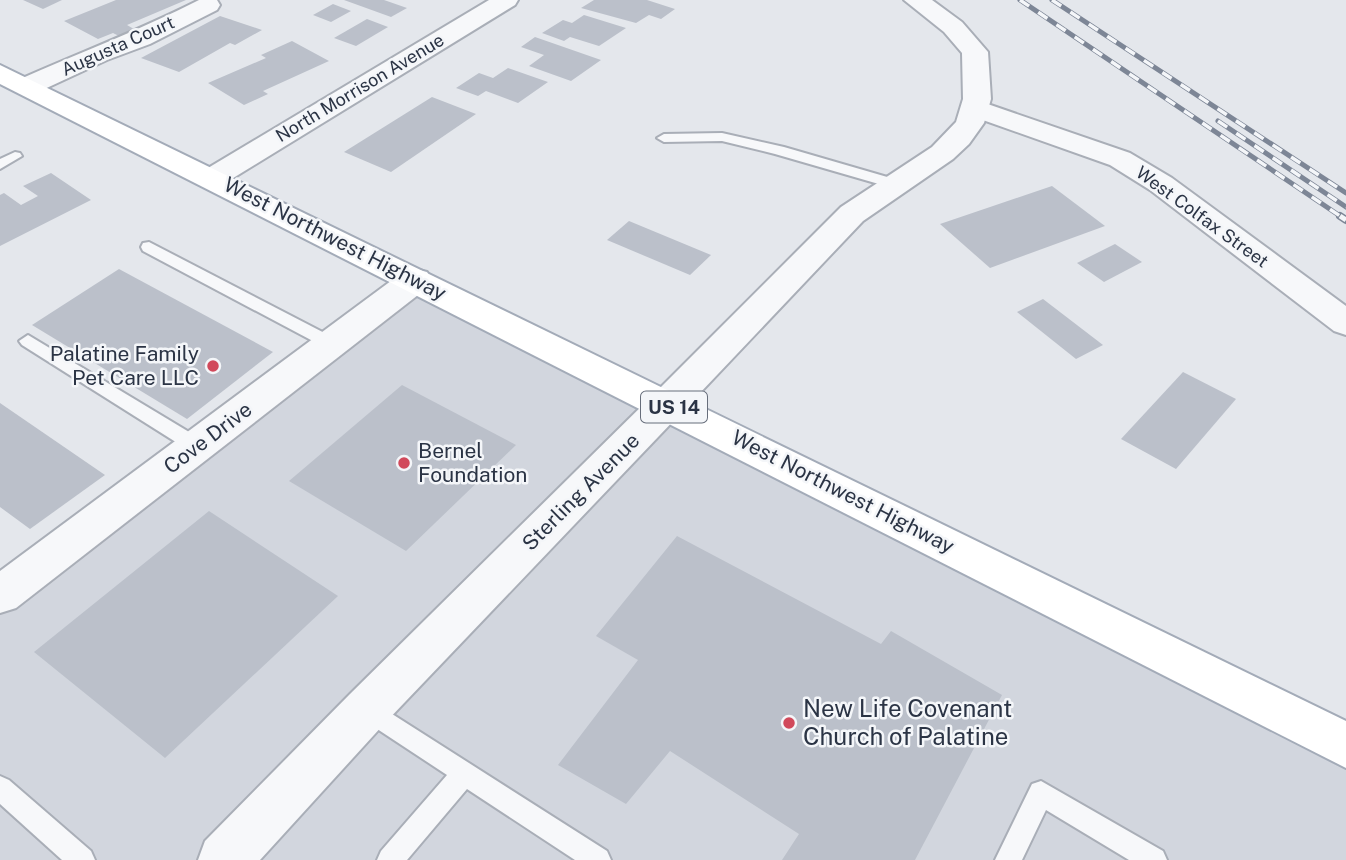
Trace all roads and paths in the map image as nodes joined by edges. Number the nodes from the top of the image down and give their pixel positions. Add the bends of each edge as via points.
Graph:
1 (506, 0) edge
2 (916, 0) edge
3 (208, 5) dead end
4 (14, 80) edge
5 (976, 108) junction
6 (664, 138) dead end
7 (15, 156) dead end
8 (0, 164) edge
9 (214, 177) junction
10 (895, 184) junction
11 (149, 247) dead end
12 (415, 280) junction
13 (1346, 323) edge
14 (28, 341) dead end
15 (332, 344) junction
16 (667, 404) junction
17 (197, 446) junction
18 (0, 595) edge
19 (367, 709) junction
20 (1346, 745) edge
21 (465, 773) junction
22 (0, 788) edge
23 (82, 860) edge
24 (224, 860) edge
25 (390, 860) edge
26 (598, 860) edge
27 (1008, 860) edge
28 (1154, 860) edge

1 - 9 street, North Morrison Avenue
2 - 5 street via 953,27 975,52
3 - 4 street, Augusta Court via 141,39
4 - 9 main road, West Northwest Highway / US 14
5 - 10 street, Sterling Avenue via 955,144
5 - 13 street, West Colfax Street via 1120,159 1161,184
6 - 10 lane via 722,137
7 - 8 lane
9 - 12 main road, West Northwest Highway / US 14
10 - 16 street, Sterling Avenue via 852,214
11 - 15 lane
12 - 15 street, Cove Drive
12 - 16 main road, West Northwest Highway / US 14
14 - 17 lane
15 - 17 street, Cove Drive
16 - 19 street, Sterling Avenue
16 - 20 main road, West Northwest Highway / US 14
17 - 18 street, Cove Drive
19 - 21 lane
19 - 24 street, Sterling Avenue
21 - 25 lane
21 - 26 lane
22 - 23 lane
27 - 28 lane via 1041,793

